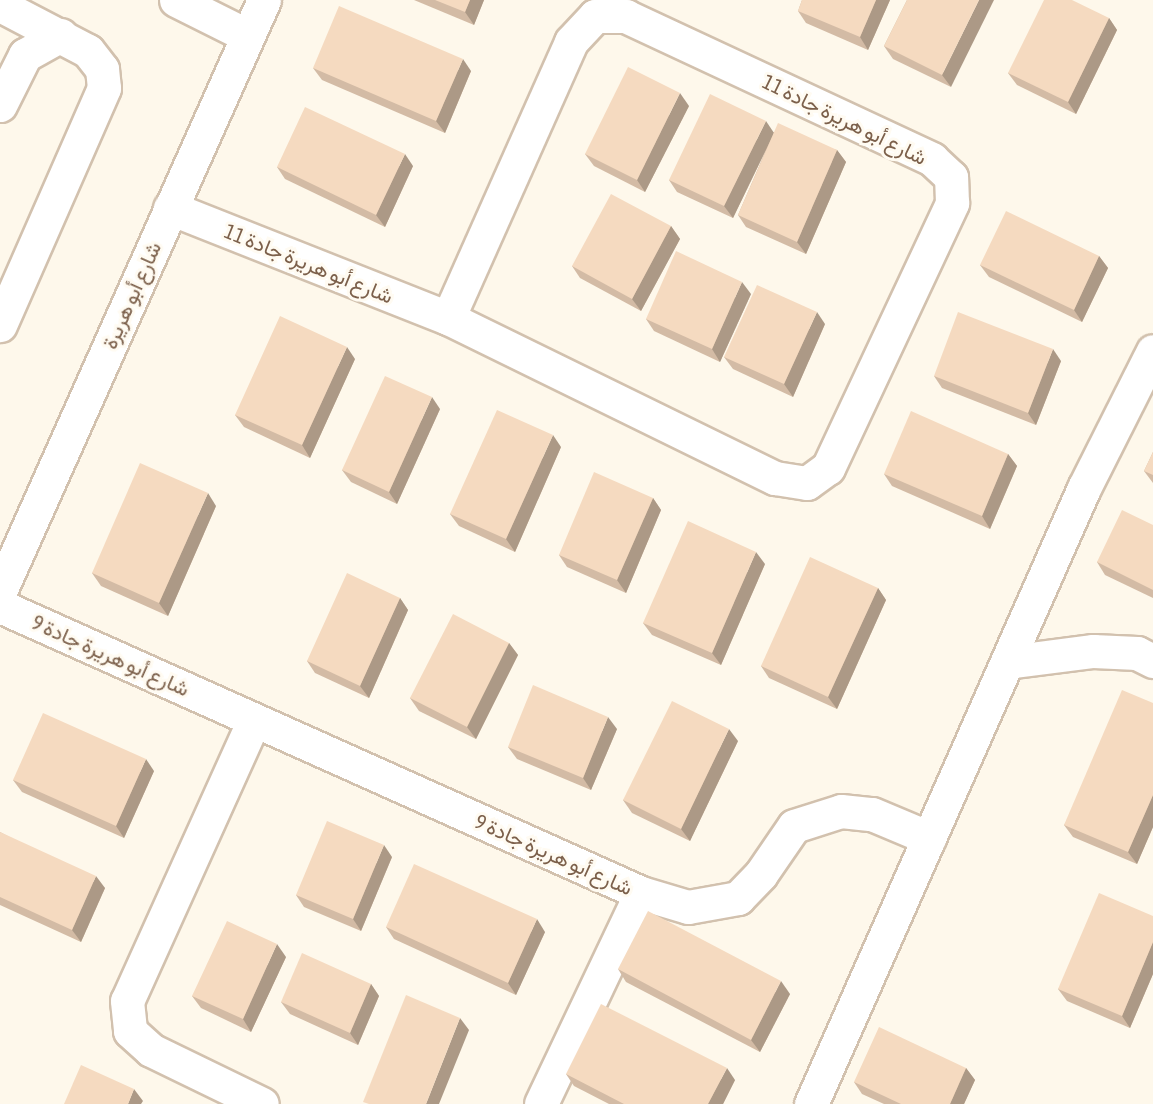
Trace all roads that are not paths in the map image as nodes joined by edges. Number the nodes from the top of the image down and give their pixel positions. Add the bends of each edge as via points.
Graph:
1 (176, 0) edge
2 (264, 0) edge
3 (2, 4) edge
4 (61, 35) junction
5 (248, 36) junction
6 (0, 105) edge
7 (170, 208) junction
8 (448, 318) junction
9 (0, 325) edge
10 (1153, 351) edge
11 (4, 570) edge
12 (0, 606) edge
13 (1153, 661) edge
14 (1006, 662) junction
15 (254, 720) junction
16 (929, 838) junction
17 (640, 893) junction
18 (262, 1104) edge
19 (542, 1104) edge
20 (811, 1104) edge

1 - 5 street
2 - 5 street, شارع أبو هريرة
3 - 4 street
4 - 6 street via 26,56
4 - 9 street via 96,60 104,88
5 - 7 street, شارع أبو هريرة
7 - 8 street, شارع أبو هريرة جادة 11
7 - 11 street, شارع أبو هريرة
8 - 8 street, شارع أبو هريرة جادة 11 via 775,478 807,483 828,468 952,203 951,177 932,159 626,16 595,16 571,42
10 - 14 street via 1084,488
12 - 15 street, شارع أبو هريرة جادة 9
13 - 14 street via 1137,653 1093,651
14 - 16 street
15 - 17 street, شارع أبو هريرة جادة 9
15 - 18 street via 127,1001 130,1031 151,1050
16 - 17 street via 872,814 841,812 794,826 761,874 738,898 688,907
16 - 20 street
17 - 19 street, شارع أبو هريرة جادة 9

